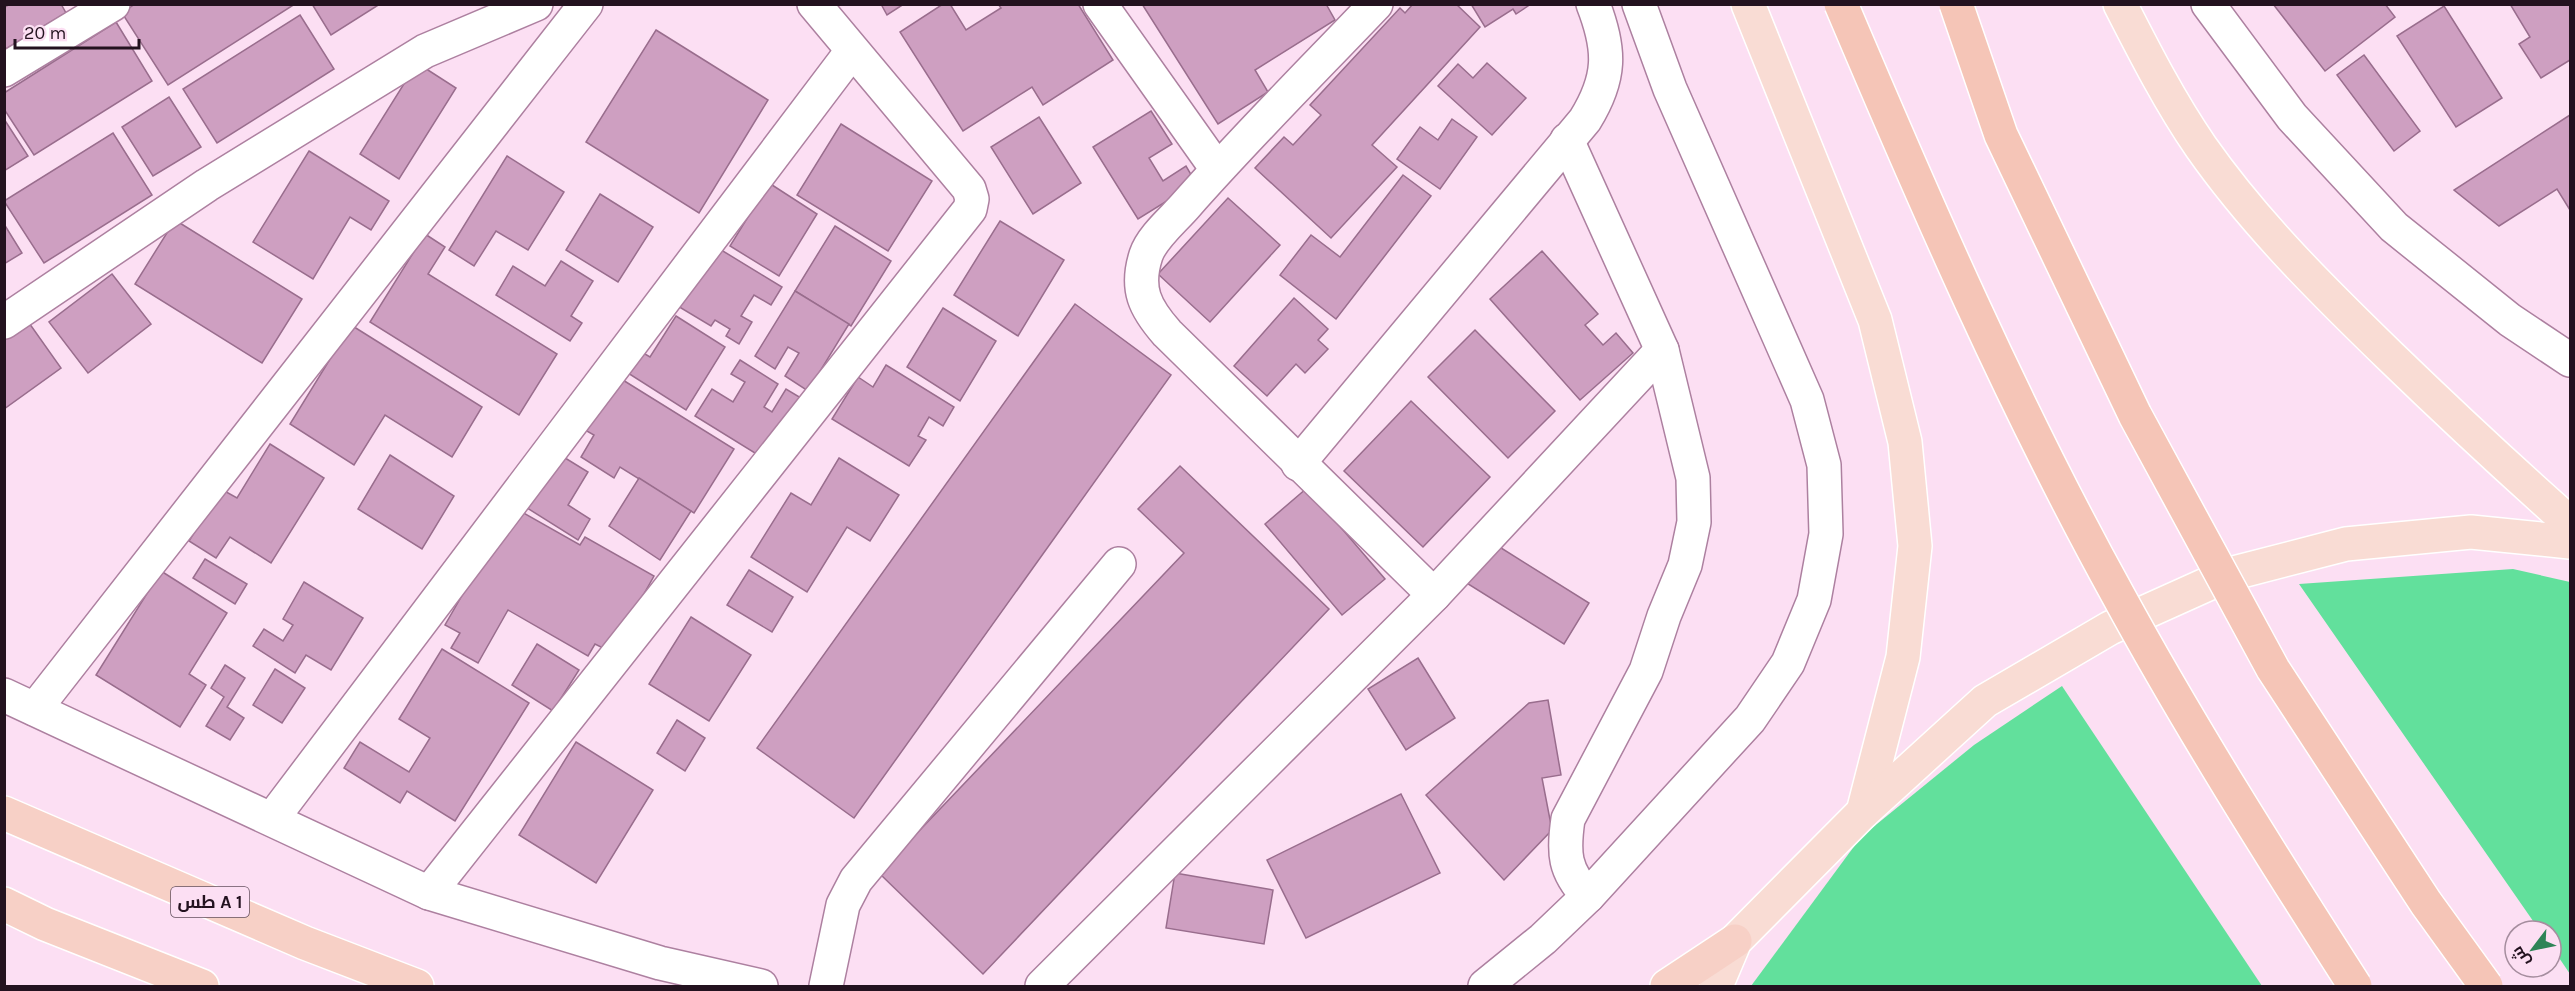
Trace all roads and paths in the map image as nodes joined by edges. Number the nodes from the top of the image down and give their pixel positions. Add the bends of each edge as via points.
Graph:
1 (113, 4) edge
2 (536, 4) edge
3 (586, 4) edge
4 (814, 4) edge
5 (1100, 4) edge
6 (1376, 4) edge
7 (1593, 4) edge
8 (1639, 4) edge
9 (1748, 4) edge
10 (1841, 4) edge
11 (1956, 4) edge
12 (2120, 4) edge
13 (2208, 4) edge
14 (852, 51) junction
15 (4, 70) edge
16 (1567, 140) junction
17 (1217, 169) junction
18 (4, 322) edge
19 (1662, 350) junction
20 (2571, 360) edge
21 (1298, 464) junction
22 (2571, 523) edge
23 (2571, 542) edge
24 (1119, 564) dead end
25 (1434, 595) junction
26 (4, 695) edge
27 (36, 709) junction
28 (1863, 812) junction
29 (4, 813) edge
30 (272, 819) junction
31 (429, 892) junction
32 (1588, 896) junction
33 (4, 904) edge
34 (1735, 941) junction
35 (202, 987) edge
36 (417, 987) edge
37 (761, 987) edge
38 (826, 987) edge
39 (1042, 987) edge
40 (1485, 987) edge
41 (1667, 987) edge
42 (1716, 987) edge
43 (2355, 987) edge
44 (2486, 987) edge

1 - 15 street
2 - 18 street via 425,51 207,185
3 - 27 street
4 - 14 street
5 - 17 street
6 - 17 street
7 - 16 street via 1606,48 1606,74 1599,98
8 - 32 street via 1670,89 1807,400 1824,465 1826,534 1814,600 1788,663 1750,719
9 - 28 main road via 1875,320 1905,442 1915,546 1904,646
10 - 43 highway, bridge via 1936,226 2037,440 2117,595 2228,787
11 - 44 highway, bridge via 2001,135 2141,425 2273,669 2426,903
12 - 22 main road via 2201,146 2258,220 2348,315 2490,452
13 - 20 street via 2292,117 2394,227 2510,320
14 - 30 street
14 - 31 street via 969,189 970,209
16 - 19 street
16 - 21 street
17 - 21 street via 1147,252 1141,282 1148,311
19 - 25 street
19 - 32 street via 1693,478 1694,522 1685,565 1647,671 1568,819 1566,863 1574,881
21 - 25 street
23 - 28 main road via 2459,533 2346,544 2230,574 2110,628 1985,701
24 - 38 street via 856,879 843,905
25 - 39 street
26 - 27 street
27 - 30 street
28 - 34 main road
29 - 36 highway, طس A 1
30 - 31 street
31 - 37 street via 660,963
32 - 40 street
33 - 35 highway
34 - 41 highway
34 - 42 main road

